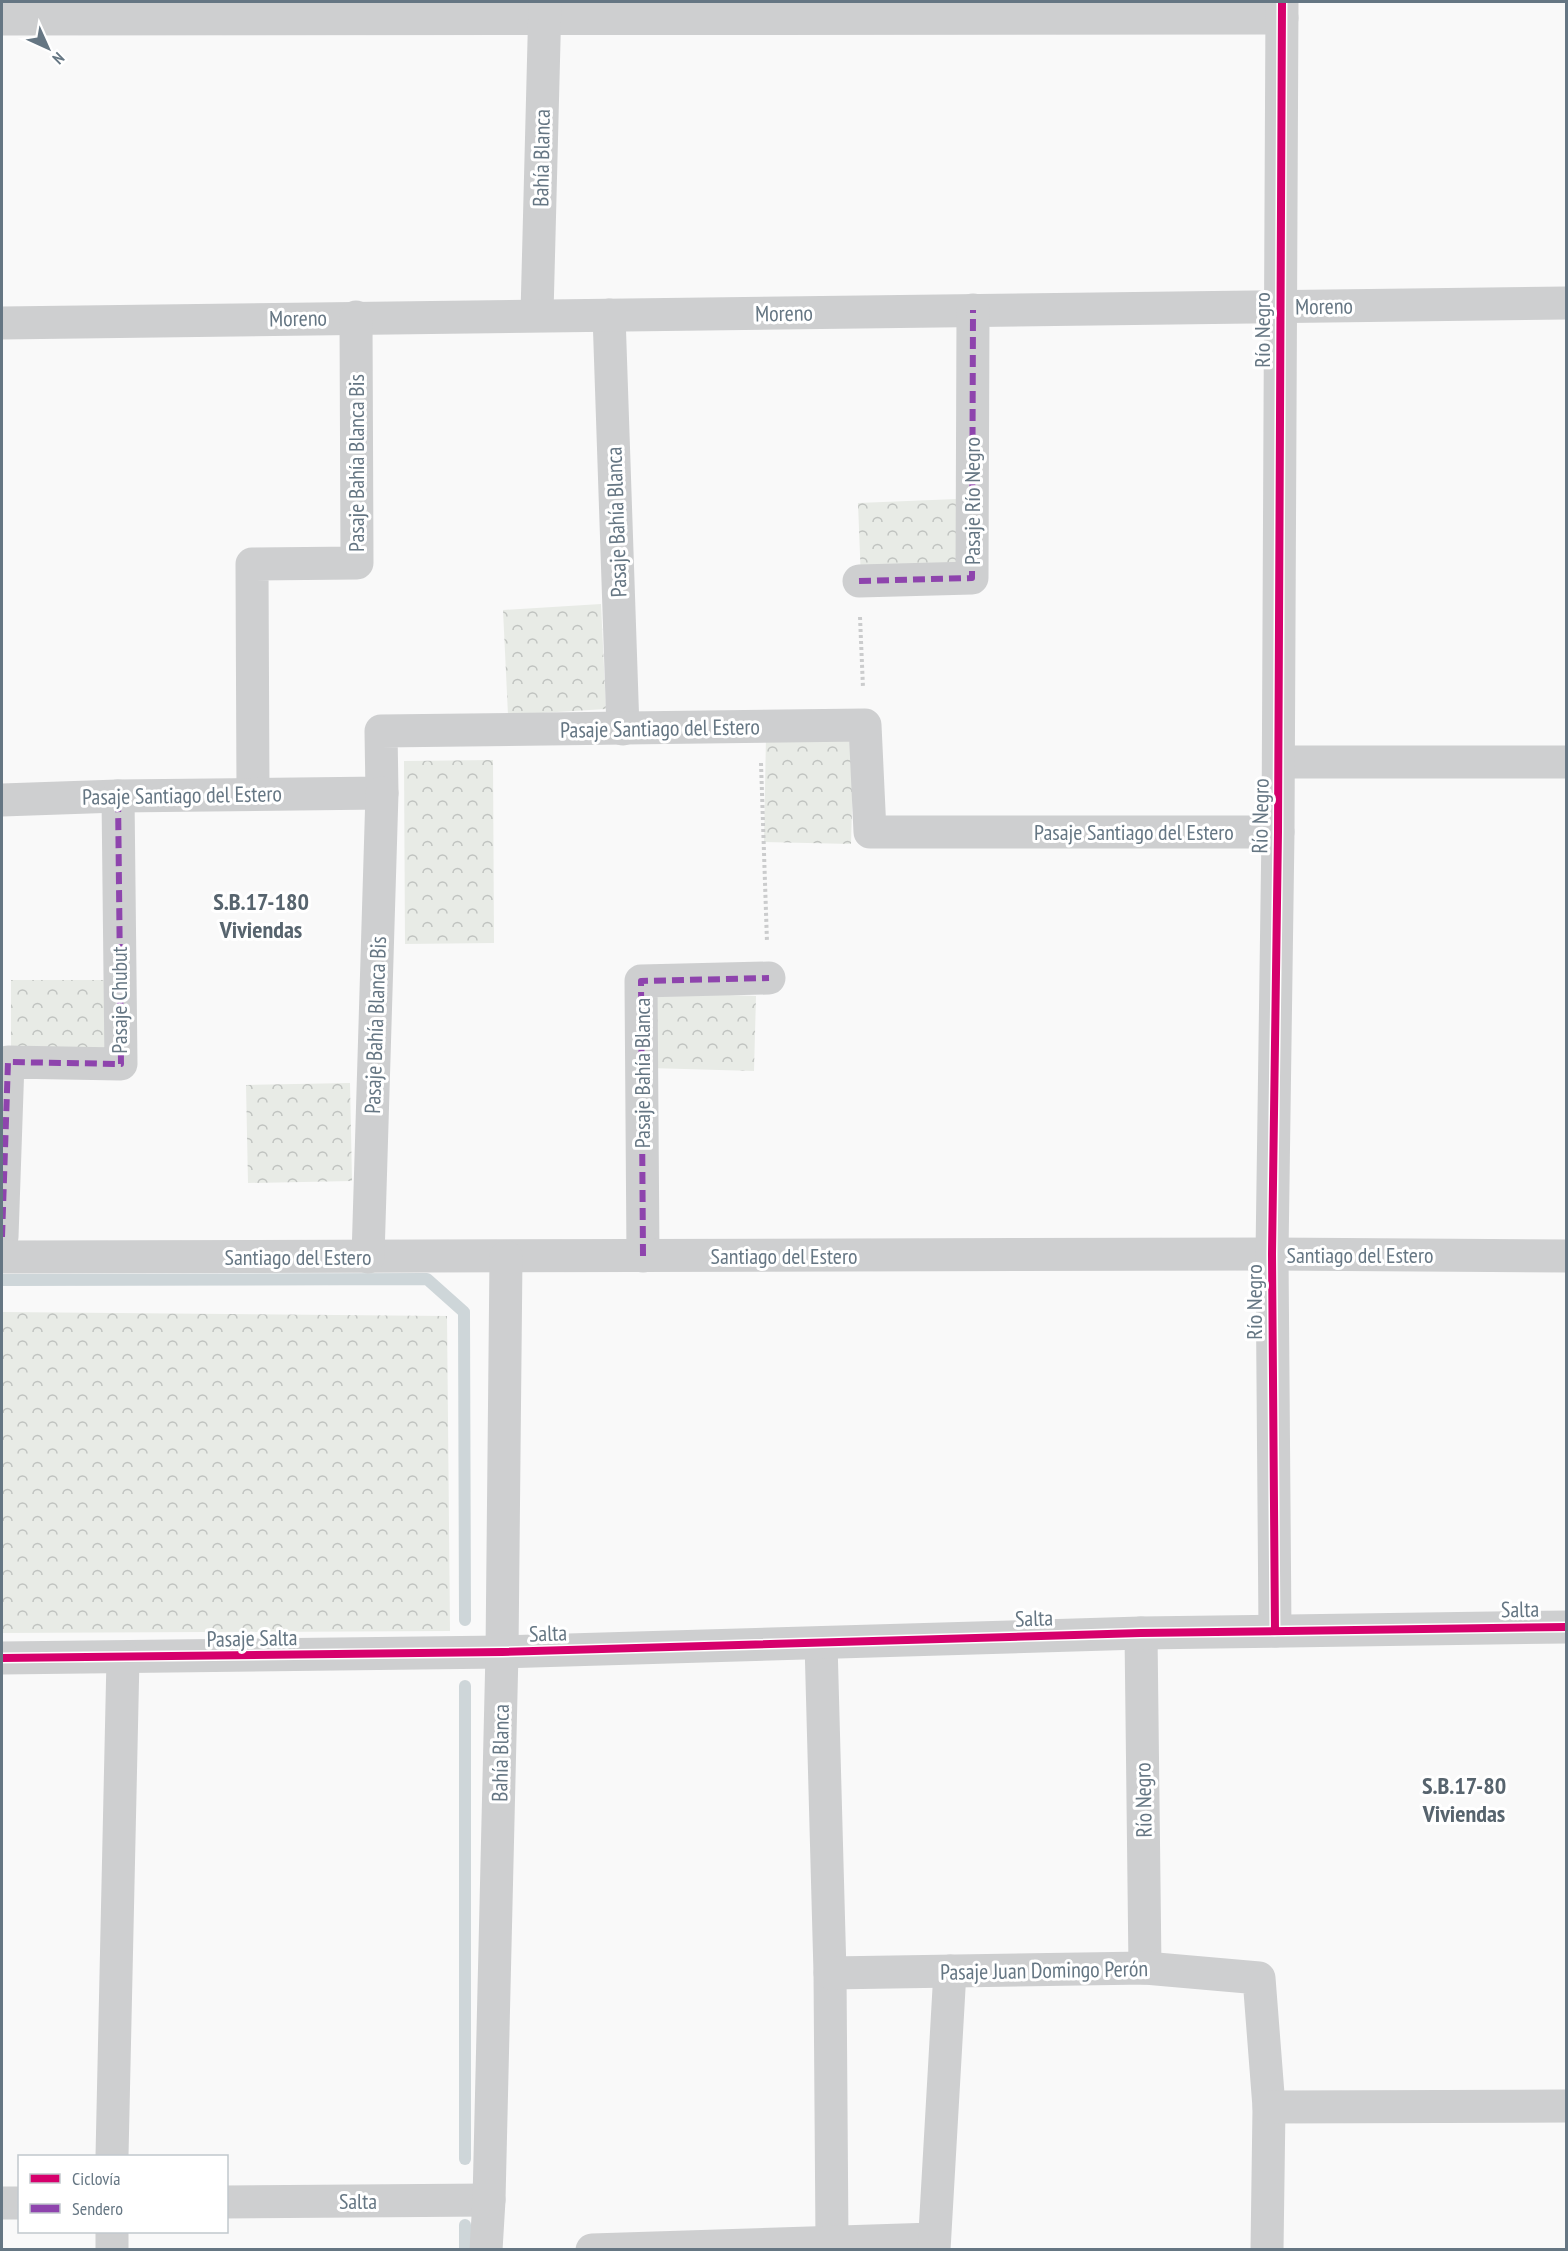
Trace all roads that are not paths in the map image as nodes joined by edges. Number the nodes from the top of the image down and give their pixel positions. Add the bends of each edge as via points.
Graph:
1 (544, 10) edge
2 (1282, 10) edge
3 (2, 20) edge
4 (1566, 303) edge
5 (1281, 307) junction
6 (973, 310) junction
7 (537, 315) junction
8 (609, 315) junction
9 (356, 317) junction
10 (2, 323) edge
11 (859, 581) road end
12 (622, 729) junction
13 (1279, 762) junction
14 (1566, 762) edge
15 (382, 793) junction
16 (253, 794) junction
17 (118, 796) junction
18 (2, 800) edge
19 (1278, 832) junction
20 (769, 978) road end
21 (2, 1237) edge
22 (1272, 1254) junction
23 (643, 1256) junction
24 (1566, 1256) edge
25 (2, 1257) edge
26 (368, 1257) junction
27 (506, 1257) junction
28 (1566, 1627) edge
29 (1275, 1631) junction
30 (1141, 1633) junction
31 (821, 1643) junction
32 (502, 1652) junction
33 (2, 1658) edge
34 (123, 1658) junction
35 (1145, 1968) junction
36 (950, 1971) junction
37 (830, 1973) junction
38 (1566, 2106) edge
39 (1269, 2107) junction
40 (112, 2155) edge
41 (489, 2200) junction
42 (228, 2202) edge
43 (2, 2203) edge
44 (18, 2203) edge
45 (112, 2233) edge
46 (832, 2241) junction
47 (934, 2244) edge
48 (112, 2250) edge
49 (486, 2250) edge
50 (592, 2250) edge
51 (1267, 2250) edge

1 - 2 street
1 - 3 street
1 - 7 street, Bahía Blanca
2 - 5 street, Río Negro
4 - 5 street, Moreno
5 - 6 street, Moreno
5 - 13 street, Río Negro
6 - 8 street, Moreno
6 - 11 street, Pasaje Río Negro via 972,578
7 - 8 street, Moreno
7 - 9 street, Moreno
8 - 12 street, Pasaje Bahía Blanca
9 - 10 street, Moreno
9 - 16 street, Pasaje Bahía Blanca Bis via 357,563 252,564
12 - 15 street, Pasaje Santiago del Estero via 381,731
12 - 19 street, Pasaje Santiago del Estero via 864,725 870,832
13 - 14 street
13 - 19 street, Río Negro
15 - 16 street, Pasaje Santiago del Estero
15 - 26 street, Pasaje Bahía Blanca Bis
16 - 17 street, Pasaje Santiago del Estero
17 - 18 street, Pasaje Santiago del Estero
17 - 21 street, Pasaje Chubut via 121,1064 8,1062
19 - 22 street, Río Negro
20 - 23 street, Pasaje Bahía Blanca via 641,981
22 - 23 street, Santiago del Estero
22 - 24 street, Santiago del Estero
22 - 29 street, Río Negro
23 - 27 street, Santiago del Estero
25 - 26 street, Santiago del Estero
26 - 27 street, Santiago del Estero
27 - 32 street, Bahía Blanca
28 - 29 street, Salta
29 - 30 street, Salta
30 - 31 street, Salta
30 - 35 street, Río Negro
31 - 32 street, Salta
31 - 37 street
32 - 34 street, Pasaje Salta
32 - 41 street, Bahía Blanca
33 - 34 street, Pasaje Salta
34 - 40 street
35 - 36 street, Pasaje Juan Domingo Perón
35 - 39 street, Pasaje Juan Domingo Perón via 1259,1978
36 - 37 street, Pasaje Juan Domingo Perón
36 - 47 street
37 - 46 street
38 - 39 street
39 - 51 street
41 - 42 street, Salta
41 - 49 street, Bahía Blanca
43 - 44 street
45 - 48 street
46 - 47 street
46 - 50 street

